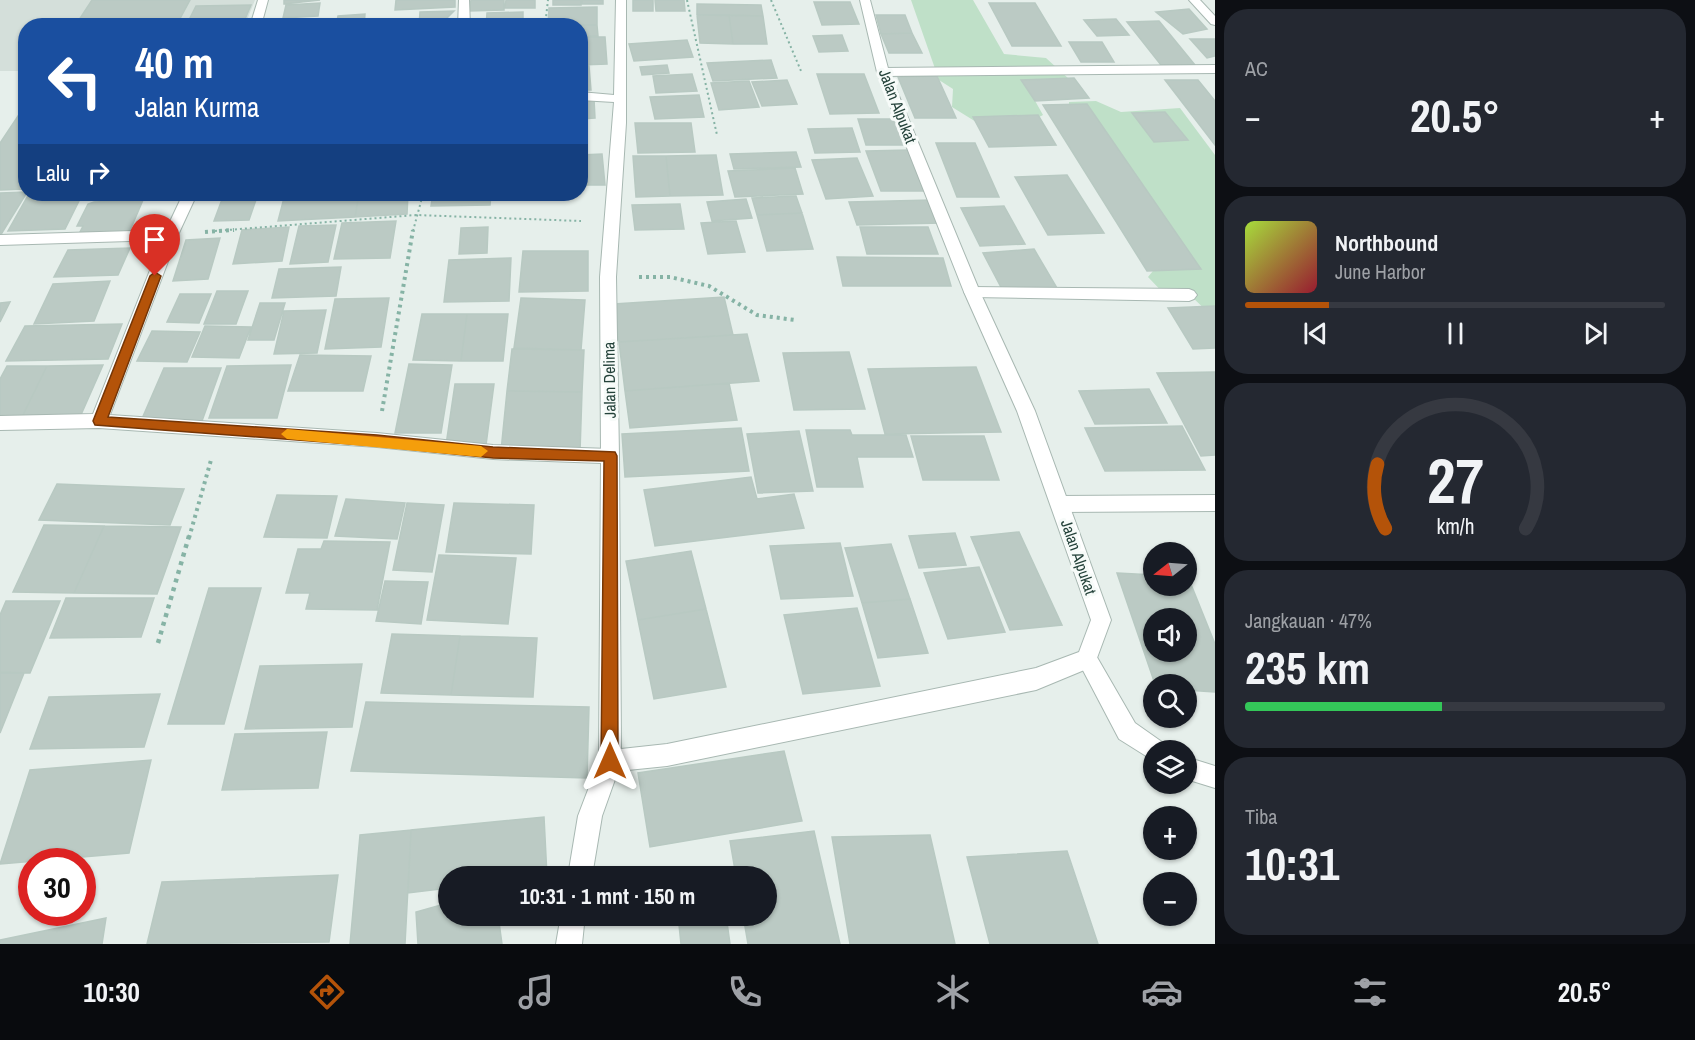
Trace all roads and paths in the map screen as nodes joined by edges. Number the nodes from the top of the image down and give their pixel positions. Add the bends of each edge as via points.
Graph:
1 (263, 0) edge
2 (464, 0) edge
3 (548, 0) edge
4 (621, 0) edge
5 (687, 0) edge
6 (771, 0) edge
7 (866, 0) edge
8 (1194, 0) edge
9 (257, 18) edge
10 (464, 18) edge
11 (546, 18) edge
12 (1215, 22) edge
13 (1215, 69) edge
14 (801, 71) dead end
15 (883, 72) junction
16 (588, 97) edge
17 (619, 99) junction
18 (717, 135) dead end
19 (187, 201) edge
20 (421, 201) edge
21 (416, 215) junction
22 (612, 223) junction
23 (171, 235) junction
24 (0, 240) edge
25 (608, 277) junction
26 (972, 292) junction
27 (1190, 295) dead end
28 (795, 320) dead end
29 (99, 421) junction
30 (0, 423) edge
31 (220, 429) junction
32 (377, 440) junction
33 (610, 456) junction
34 (1215, 503) edge
35 (1060, 504) junction
36 (158, 643) dead end
37 (1087, 659) junction
38 (1143, 742) edge
39 (610, 761) junction
40 (1197, 771) edge
41 (1215, 777) edge
42 (582, 866) edge
43 (571, 926) edge
44 (568, 944) edge

1 - 9 street
2 - 10 street
3 - 11 path
4 - 17 street, Jalan Delima
5 - 18 path
6 - 14 path
7 - 15 street, Jalan Alpukat
8 - 12 street
13 - 15 street
15 - 26 street, Jalan Alpukat
16 - 17 street
17 - 22 street, Jalan Delima
19 - 23 street
20 - 21 path
21 - 22 path
21 - 23 path
21 - 32 path
22 - 25 street, Jalan Delima
23 - 24 street
23 - 29 street
25 - 28 path via 670,277 709,286 757,315
25 - 33 street, Jalan Delima
26 - 27 street
26 - 35 street, Jalan Alpukat via 1026,411
29 - 30 street
29 - 31 street
31 - 32 street
31 - 36 path
32 - 33 street via 493,452
33 - 39 street, Jalan Delima
34 - 35 street
35 - 37 street, Jalan Alpukat via 1101,620
37 - 38 street via 1127,731
37 - 39 street via 1036,679 667,755
39 - 42 street, Jalan Delima via 590,816
40 - 41 street
43 - 44 street

